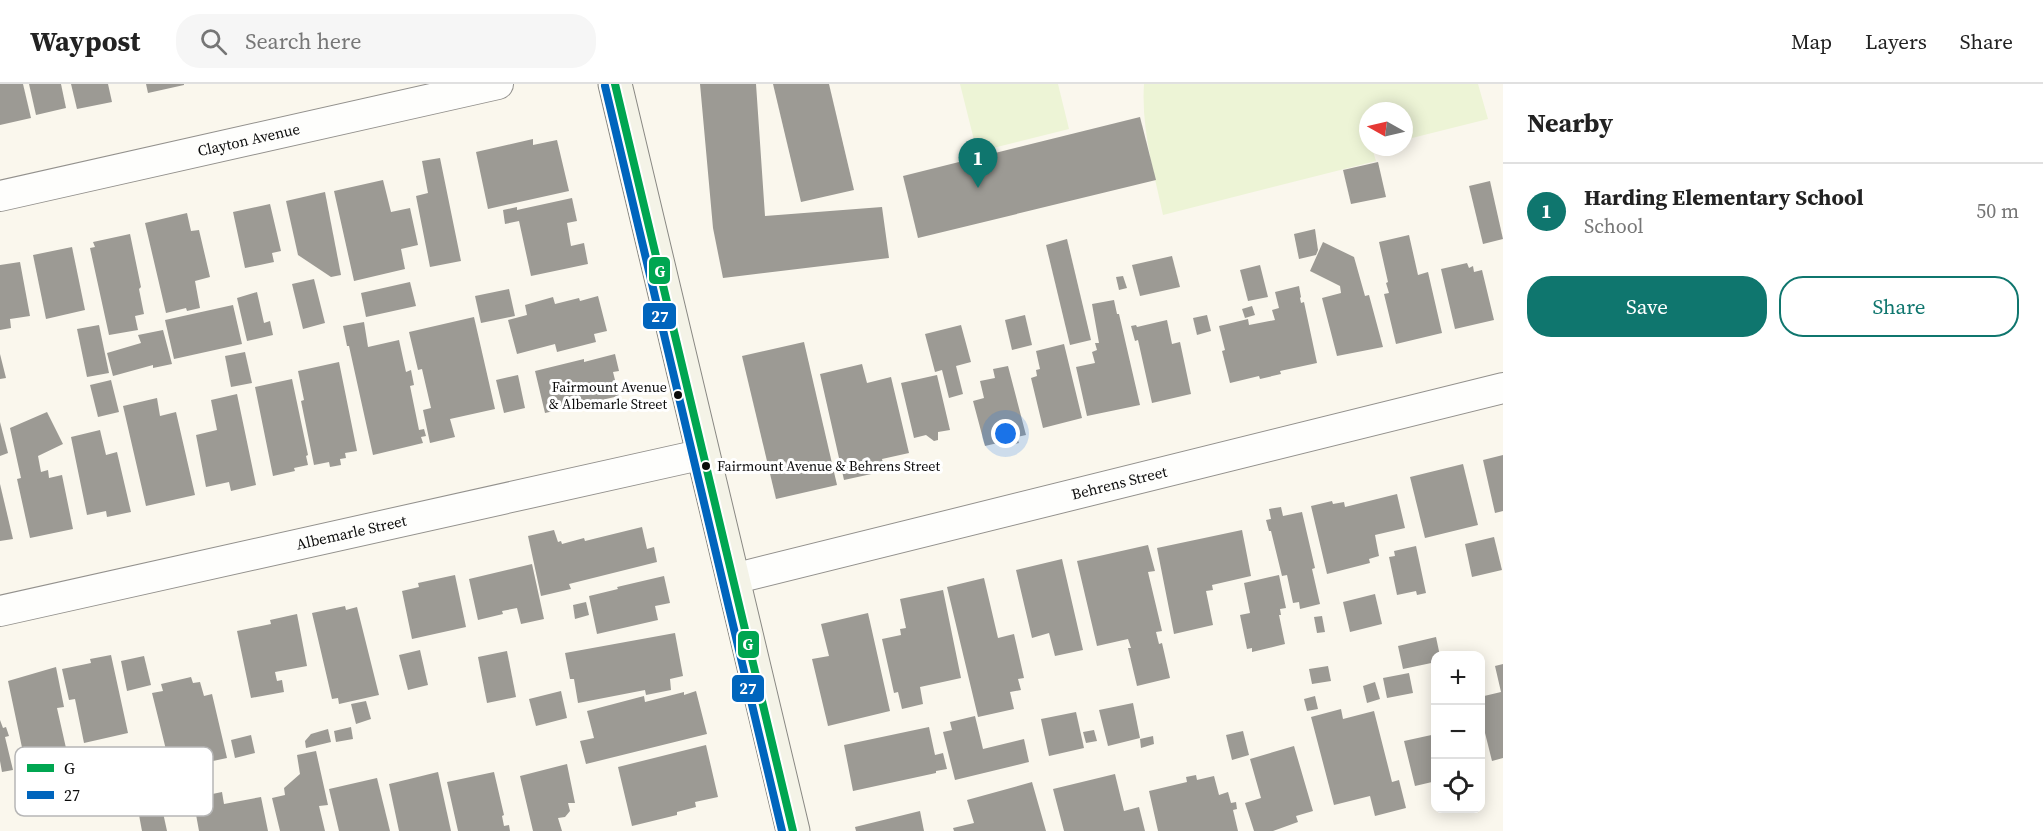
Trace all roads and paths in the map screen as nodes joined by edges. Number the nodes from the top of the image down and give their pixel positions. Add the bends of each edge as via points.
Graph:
1 (498, 84) edge
2 (615, 84) edge
3 (0, 196) edge
4 (1503, 388) edge
5 (704, 454) junction
6 (734, 579) junction
7 (0, 611) edge
8 (793, 831) edge

1 - 3 street, Clayton Avenue
2 - 5 street
4 - 6 street, Behrens Street
5 - 6 street
5 - 7 street, Albemarle Street
6 - 8 street

